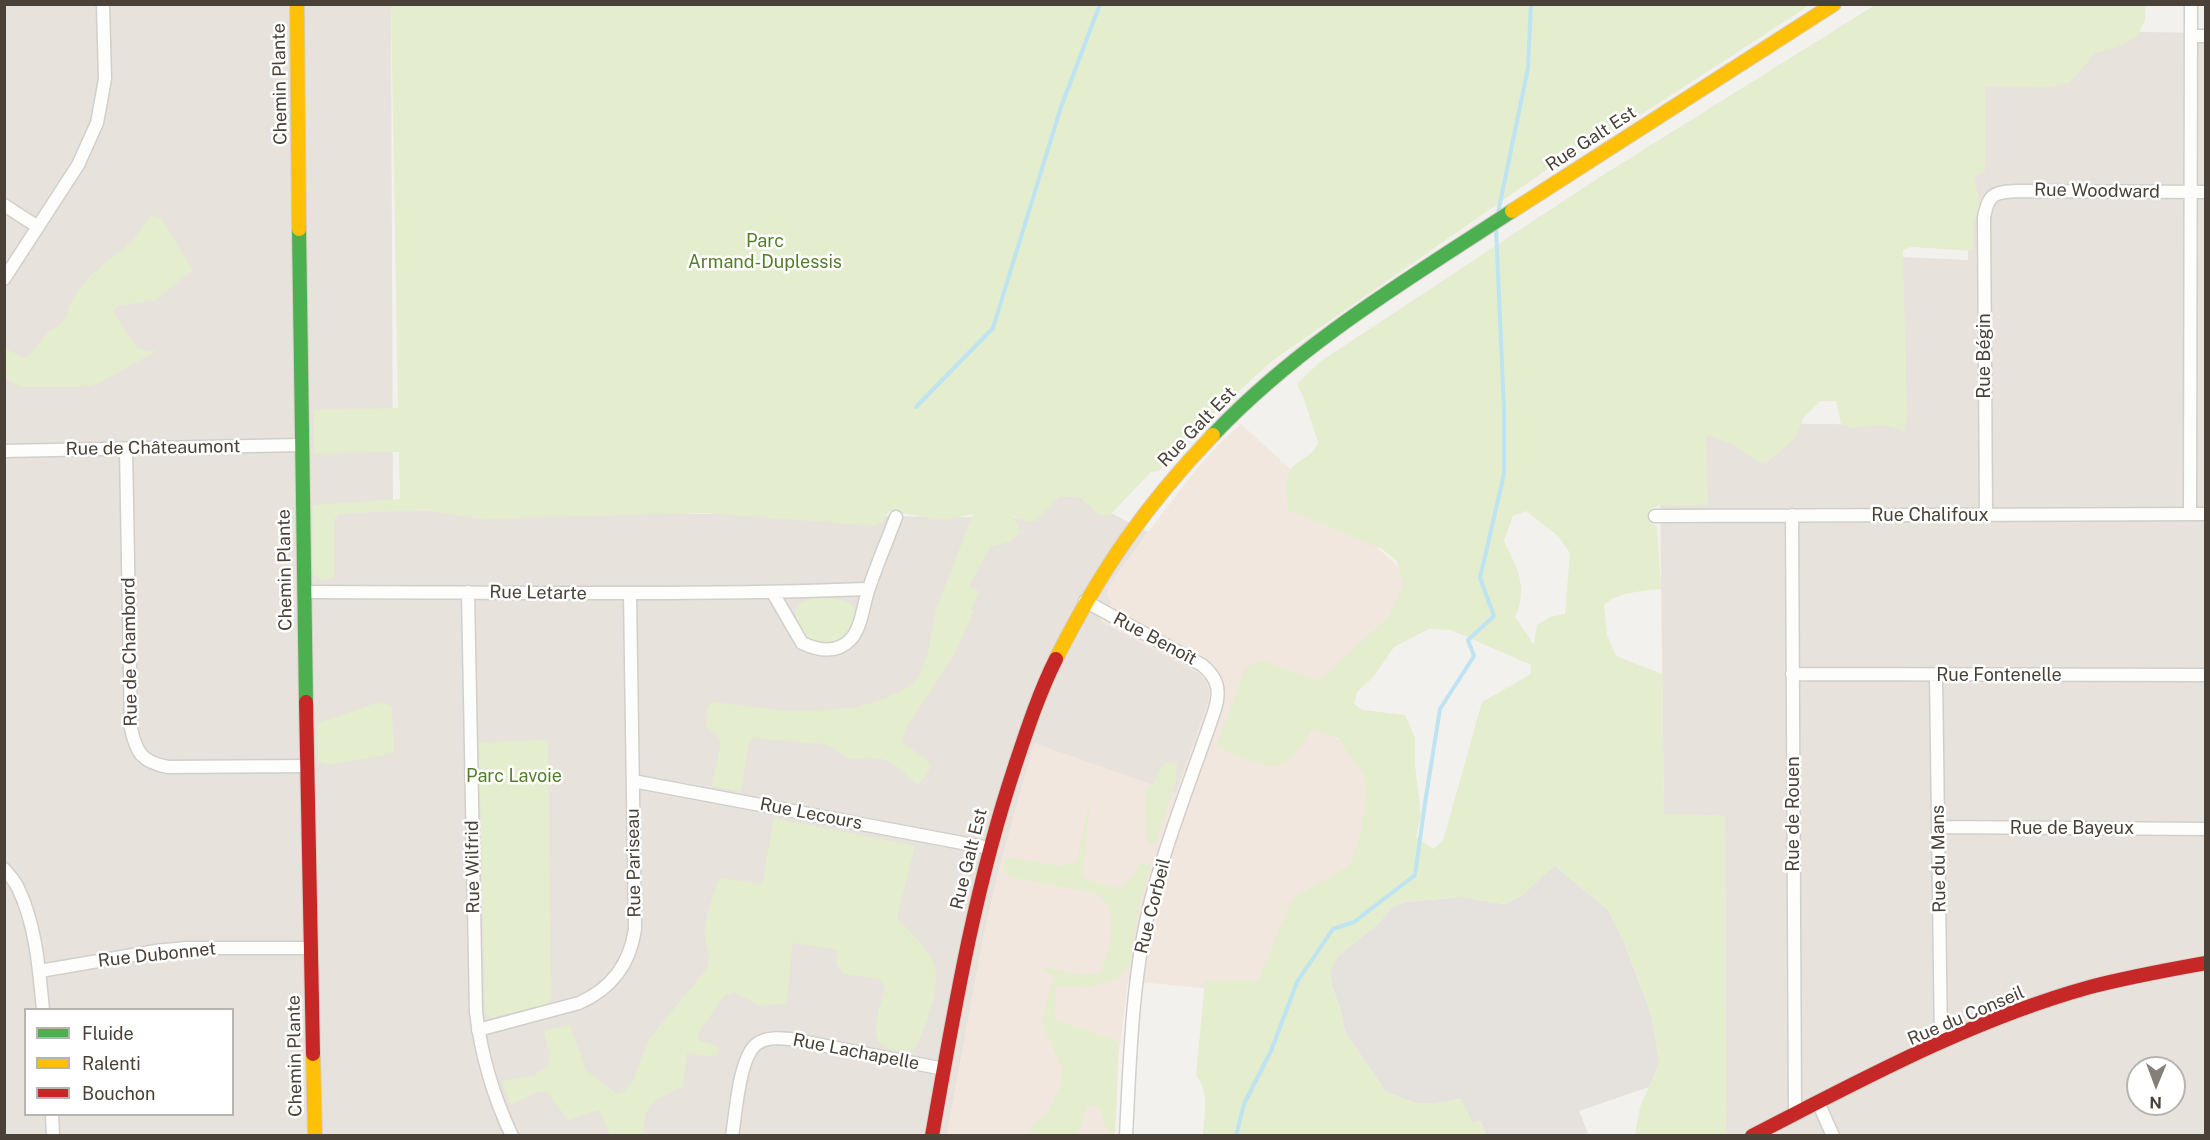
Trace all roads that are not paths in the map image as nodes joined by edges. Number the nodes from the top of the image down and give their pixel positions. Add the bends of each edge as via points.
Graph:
1 (103, 4) edge
2 (297, 4) edge
3 (1834, 4) edge
4 (2191, 4) edge
5 (2191, 36) junction
6 (2205, 36) edge
7 (2190, 192) junction
8 (2205, 192) edge
9 (1989, 198) joint
10 (4, 205) edge
11 (38, 227) junction
12 (4, 279) edge
13 (301, 444) junction
14 (126, 449) junction
15 (4, 451) edge
16 (2190, 514) junction
17 (2205, 514) edge
18 (1792, 515) junction
19 (1986, 515) junction
20 (1655, 516) dead end
21 (896, 517) dead end
22 (868, 589) junction
23 (304, 592) junction
24 (468, 592) junction
25 (773, 593) junction
26 (630, 594) junction
27 (1085, 601) junction
28 (1792, 674) junction
29 (1936, 675) junction
30 (2205, 675) edge
31 (1217, 685) joint
32 (307, 766) junction
33 (633, 781) junction
34 (1938, 827) junction
35 (2205, 829) edge
36 (989, 848) junction
37 (4, 869) edge
38 (311, 948) junction
39 (2205, 963) edge
40 (40, 971) junction
41 (43, 1008) edge
42 (478, 1030) junction
43 (1941, 1043) junction
44 (944, 1069) junction
45 (1818, 1102) junction
46 (1795, 1113) junction
47 (52, 1116) edge
48 (53, 1136) edge
49 (315, 1136) edge
50 (512, 1136) edge
51 (732, 1136) edge
52 (932, 1136) edge
53 (1126, 1136) edge
54 (1752, 1136) edge
55 (1833, 1136) edge

1 - 11 street via 105,79 97,123 78,165
2 - 13 street, Chemin Plante
3 - 27 street, Rue Galt Est via 1322,336 1243,404 1173,475
4 - 5 street
5 - 6 street
5 - 7 street
7 - 8 street, Rue Woodward
7 - 9 street, Rue Woodward via 2018,190
7 - 16 street
9 - 19 street, Rue Bégin via 1984,228
10 - 11 street
11 - 12 street
13 - 14 street, Rue de Châteaumont
13 - 23 street, Chemin Plante
14 - 15 street, Rue de Châteaumont
14 - 32 street, Rue de Chambord via 131,728 137,749 153,764 168,767
16 - 17 street, Rue Chalifoux
16 - 19 street, Rue Chalifoux
18 - 19 street, Rue Chalifoux
18 - 20 street, Rue Chalifoux
18 - 28 street, Rue de Rouen
21 - 22 street
22 - 25 street, Rue Letarte
22 - 25 street via 852,638 844,645 823,650 802,643
23 - 24 street, Rue Letarte
23 - 32 street, Chemin Plante
24 - 26 street, Rue Letarte
24 - 42 street, Rue Wilfrid
25 - 26 street, Rue Letarte
26 - 33 street, Rue Pariseau
27 - 31 street, Rue Benoît via 1202,665
27 - 36 street, Rue Galt Est via 1034,709
28 - 29 street, Rue Fontenelle
28 - 46 street, Rue de Rouen
29 - 30 street, Rue Fontenelle
29 - 34 street, Rue du Mans
31 - 53 street, Rue Corbeil via 1215,709 1146,924 1132,1028
32 - 38 street, Chemin Plante
33 - 36 street, Rue Lecours
33 - 42 street, Rue Pariseau via 635,929 628,954 612,981 604,990 579,1003
34 - 35 street, Rue de Bayeux
34 - 43 street, Rue du Mans
36 - 44 street, Rue Galt Est
37 - 40 street via 18,887 31,922
38 - 40 street, Rue Dubonnet via 186,948
38 - 49 street, Chemin Plante
39 - 43 street, Rue du Conseil via 2161,970 2079,992
40 - 41 street
42 - 50 street, Rue Wilfrid
43 - 45 street, Rue du Conseil
44 - 51 street, Rue Lachapelle via 790,1039 759,1042 750,1050 744,1065
44 - 52 street, Rue Galt Est
45 - 46 street, Rue du Conseil
45 - 55 street
46 - 54 street, Rue du Conseil
47 - 48 street

